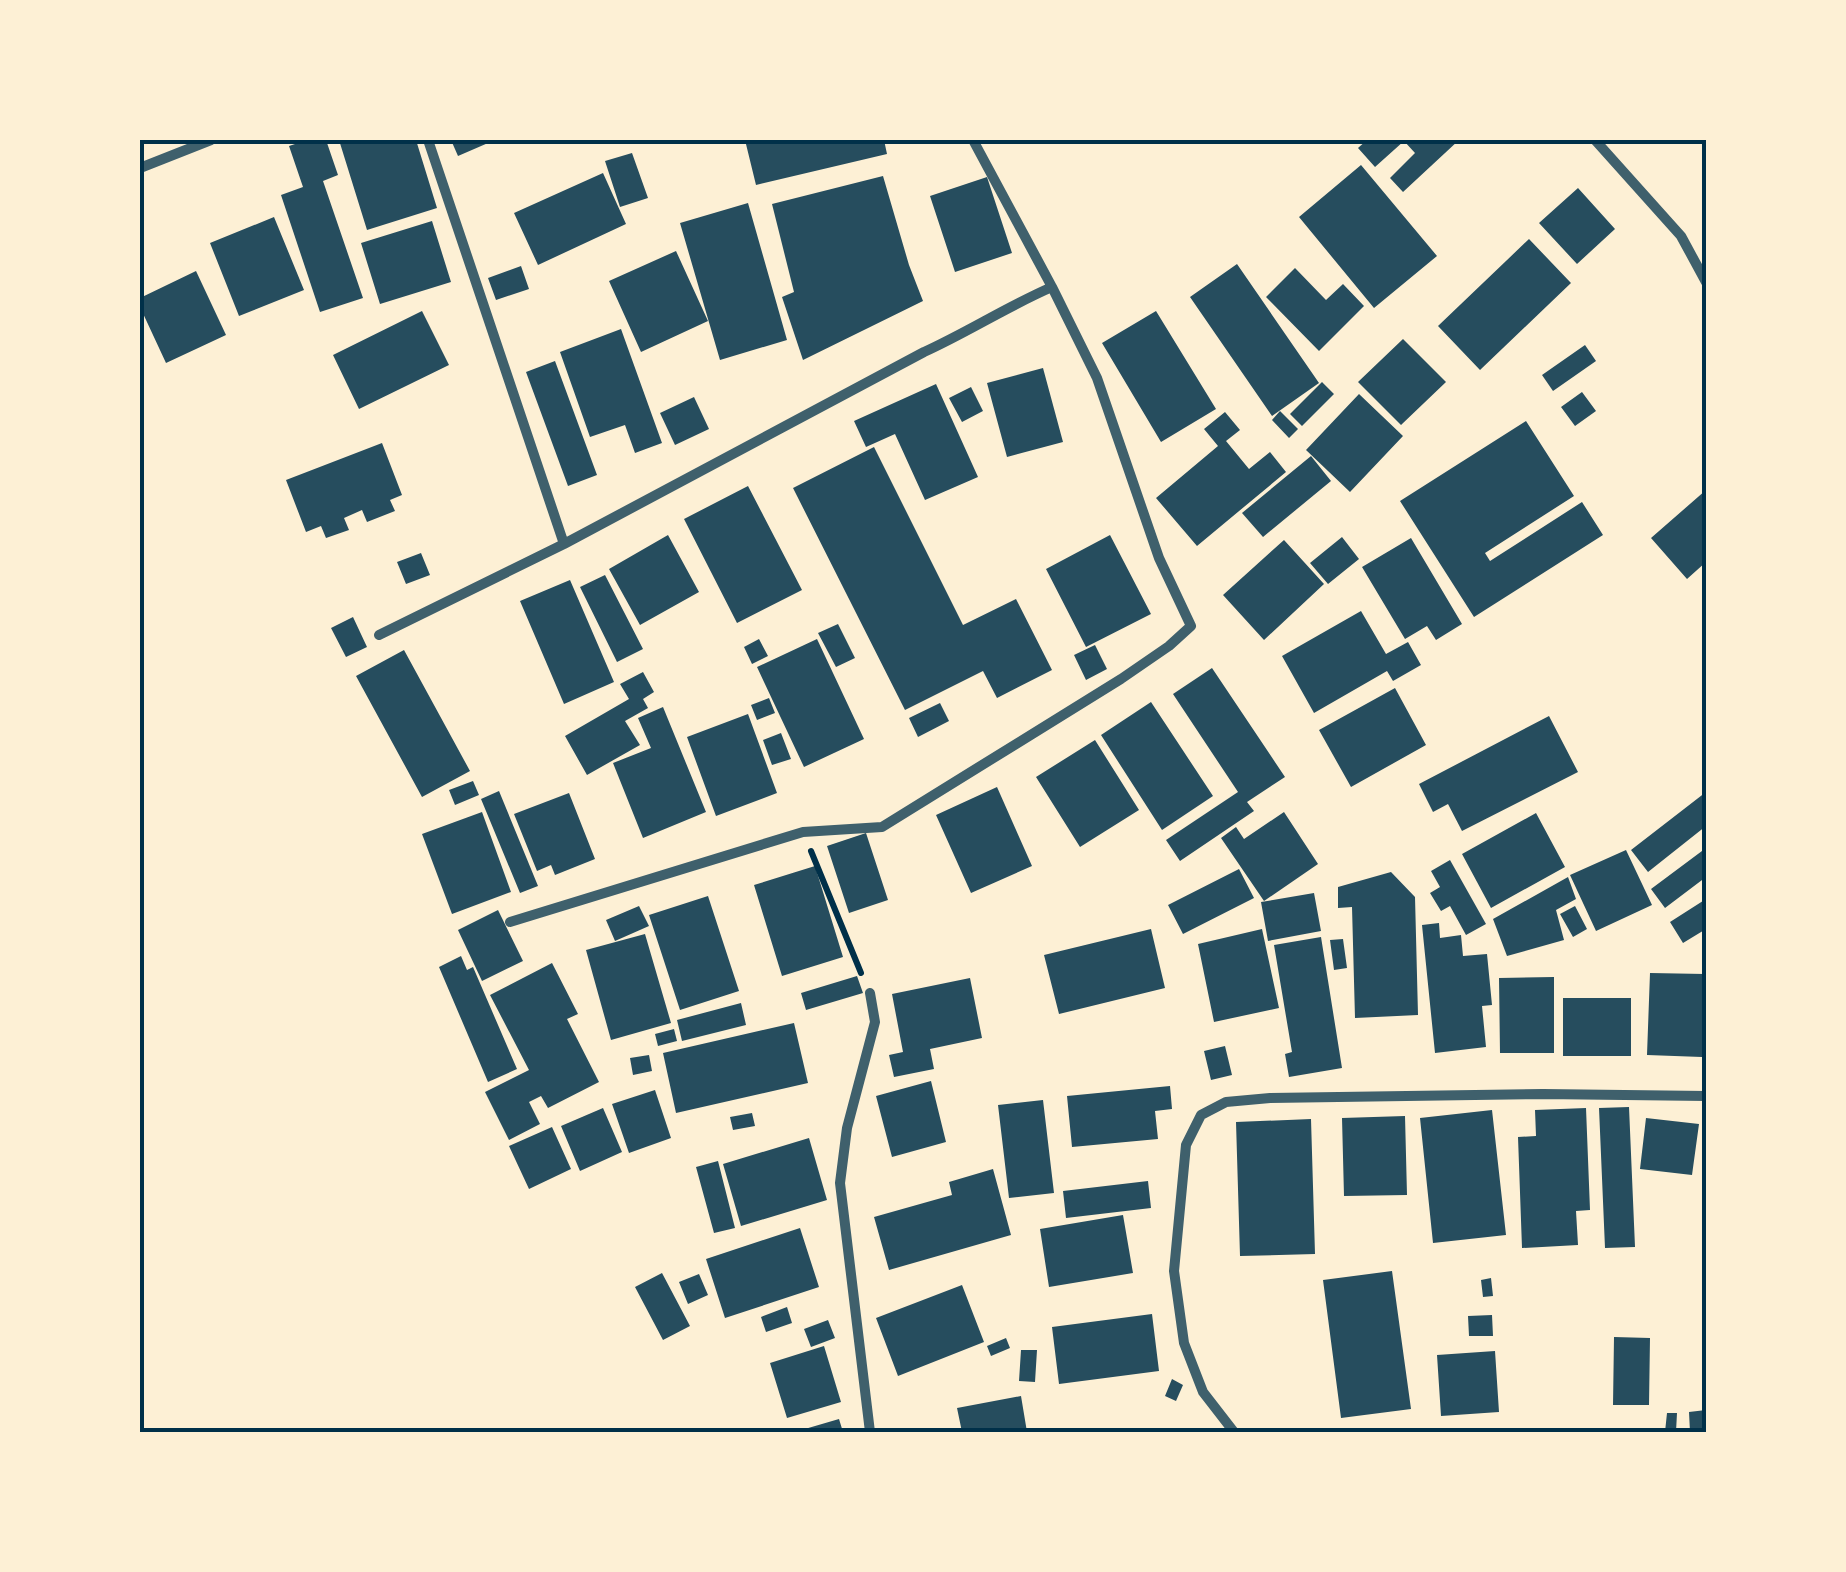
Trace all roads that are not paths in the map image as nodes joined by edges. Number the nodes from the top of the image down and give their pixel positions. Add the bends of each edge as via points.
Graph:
1 (211, 140) edge
2 (428, 140) edge
3 (972, 140) edge
4 (1596, 140) edge
5 (140, 168) edge
6 (1706, 282) edge
7 (1052, 287) junction
8 (564, 544) junction
9 (379, 635) dead end
10 (510, 922) dead end
11 (870, 993) road end
12 (1706, 1096) edge
13 (870, 1432) edge
14 (1234, 1432) edge

1 - 5 street
2 - 8 street
3 - 7 street
4 - 6 street via 1681,236
7 - 8 street
7 - 10 street via 1097,378 1159,558 1191,626 1121,679 882,828 803,832
8 - 9 street
11 - 13 street via 875,1022 840,1183
12 - 14 street via 1270,1098 1226,1102 1201,1116 1186,1145 1174,1272 1184,1343 1203,1392

